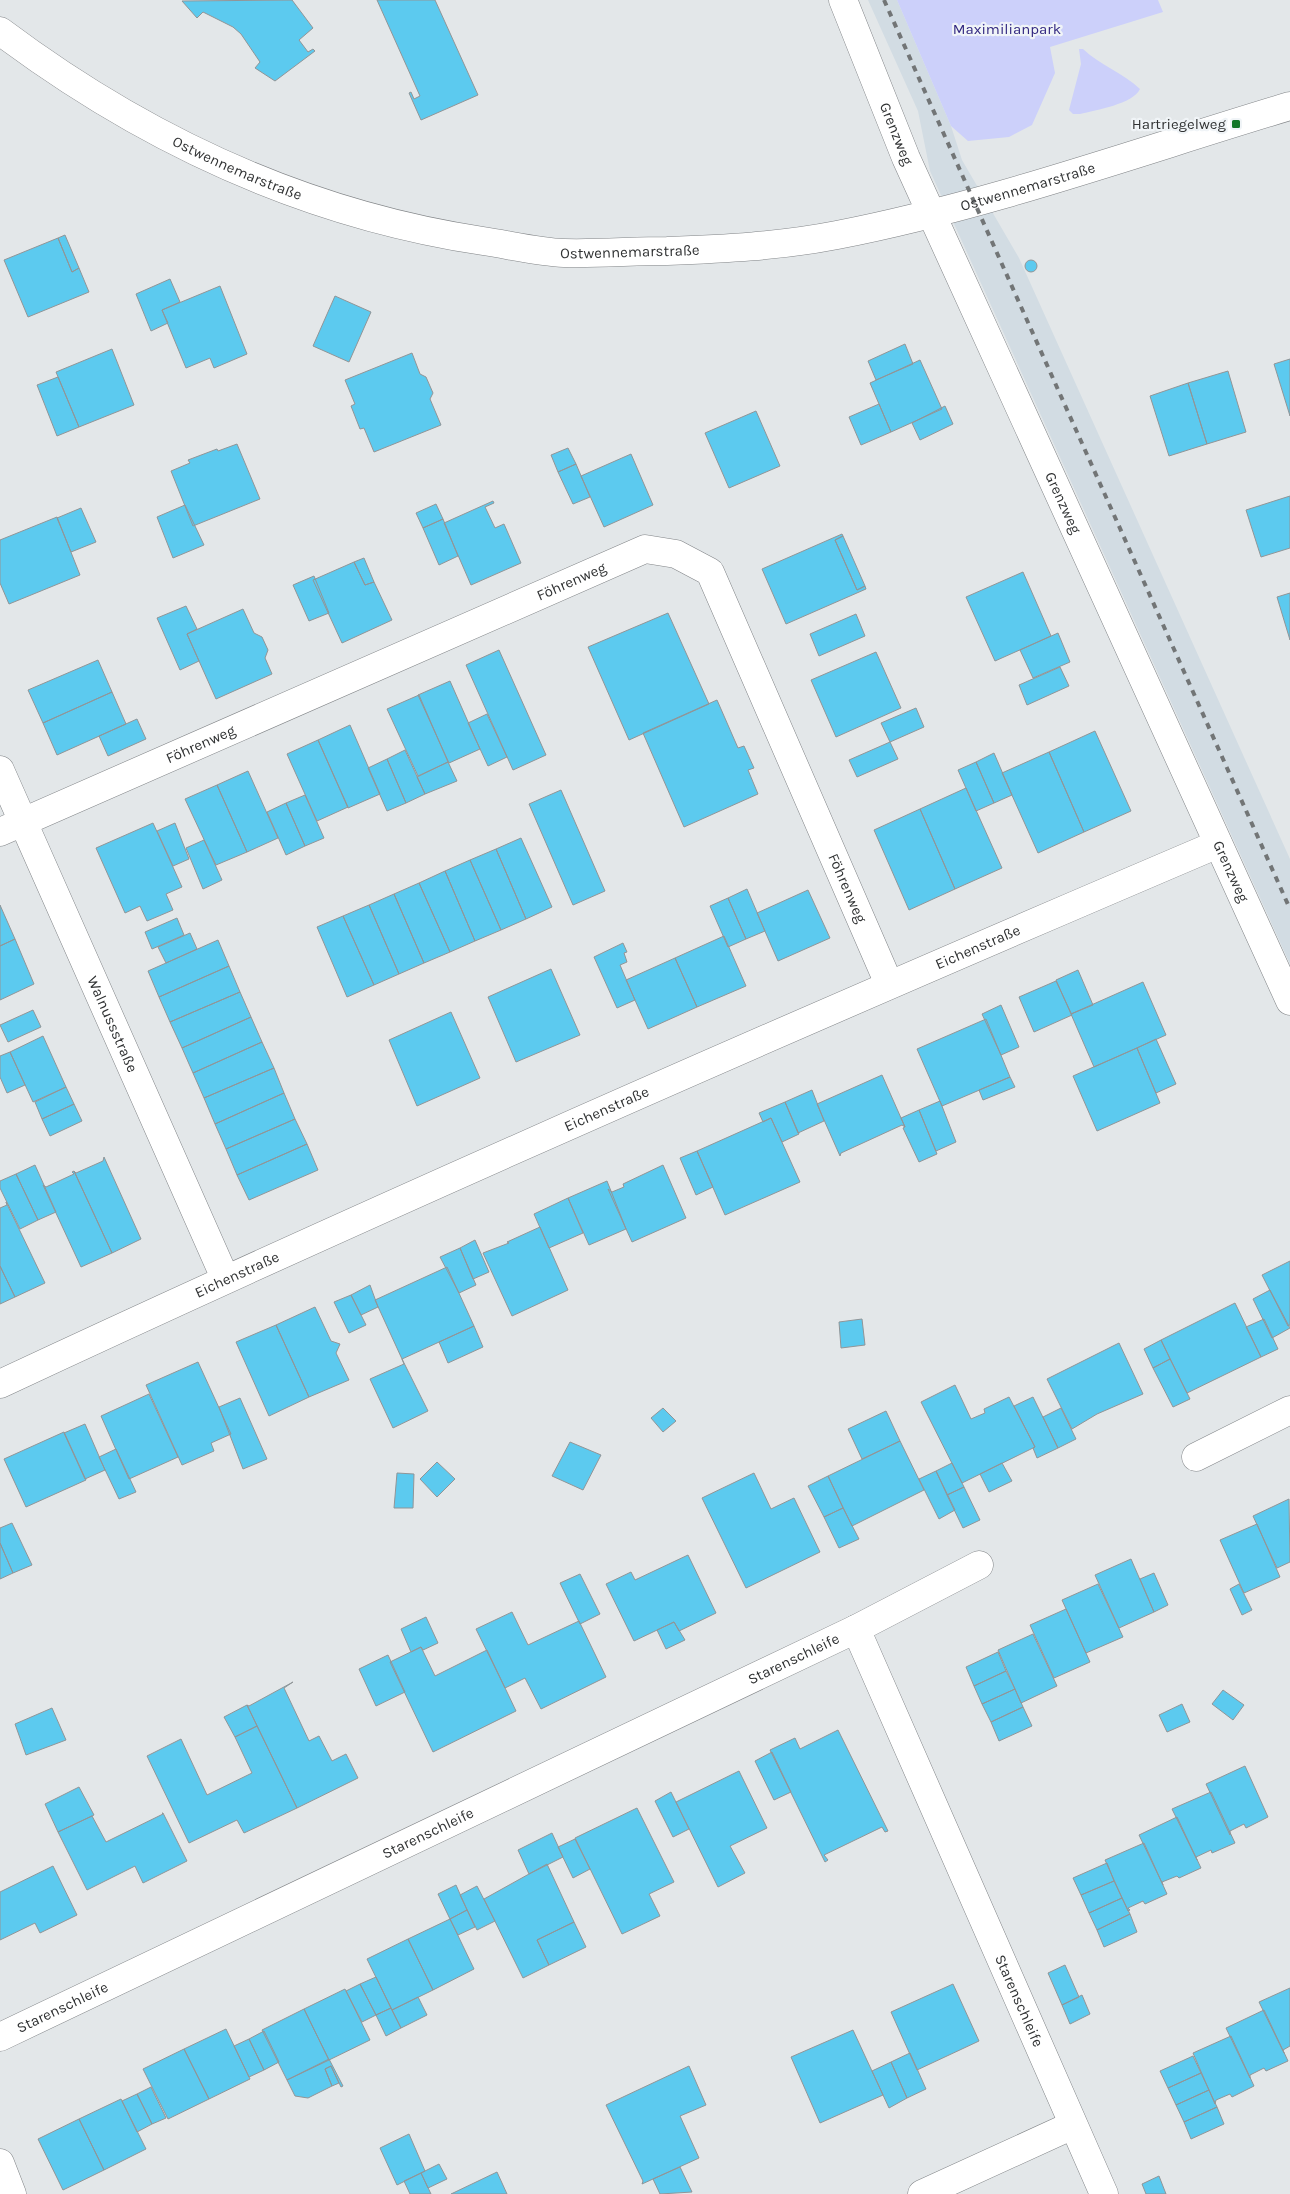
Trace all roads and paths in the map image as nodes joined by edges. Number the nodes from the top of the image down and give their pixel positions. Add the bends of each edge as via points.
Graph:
1 (843, 0) edge
2 (0, 31) edge
3 (1290, 106) edge
4 (932, 214) junction
5 (0, 770) edge
6 (11, 827) edge
7 (1218, 844) junction
8 (889, 984) junction
9 (1290, 1001) edge
10 (226, 1278) junction
11 (0, 1384) edge
12 (1290, 1410) edge
13 (1196, 1458) dead end
14 (979, 1565) dead end
15 (856, 1629) junction
16 (0, 2037) edge
17 (1073, 2125) junction
18 (0, 2163) edge
19 (12, 2194) edge
20 (922, 2194) edge
21 (1104, 2194) edge

1 - 4 street, Grenzweg via 906,158
2 - 4 street, Ostwennemarstraße via 124,114 215,162 324,204 438,234 562,253 731,249 834,236
3 - 4 street, Ostwennemarstraße
4 - 7 street, Grenzweg
5 - 6 street, Walnussstraße
6 - 8 street, Föhrenweg via 645,550 676,554 710,572
6 - 10 street, Walnussstraße
7 - 8 street, Eichenstraße
7 - 9 street, Grenzweg
8 - 10 street, Eichenstraße
10 - 11 street, Eichenstraße
12 - 13 street
14 - 15 street, Starenschleife
15 - 16 street, Starenschleife
15 - 17 street, Starenschleife
17 - 20 street
17 - 21 street, Starenschleife
18 - 19 street

